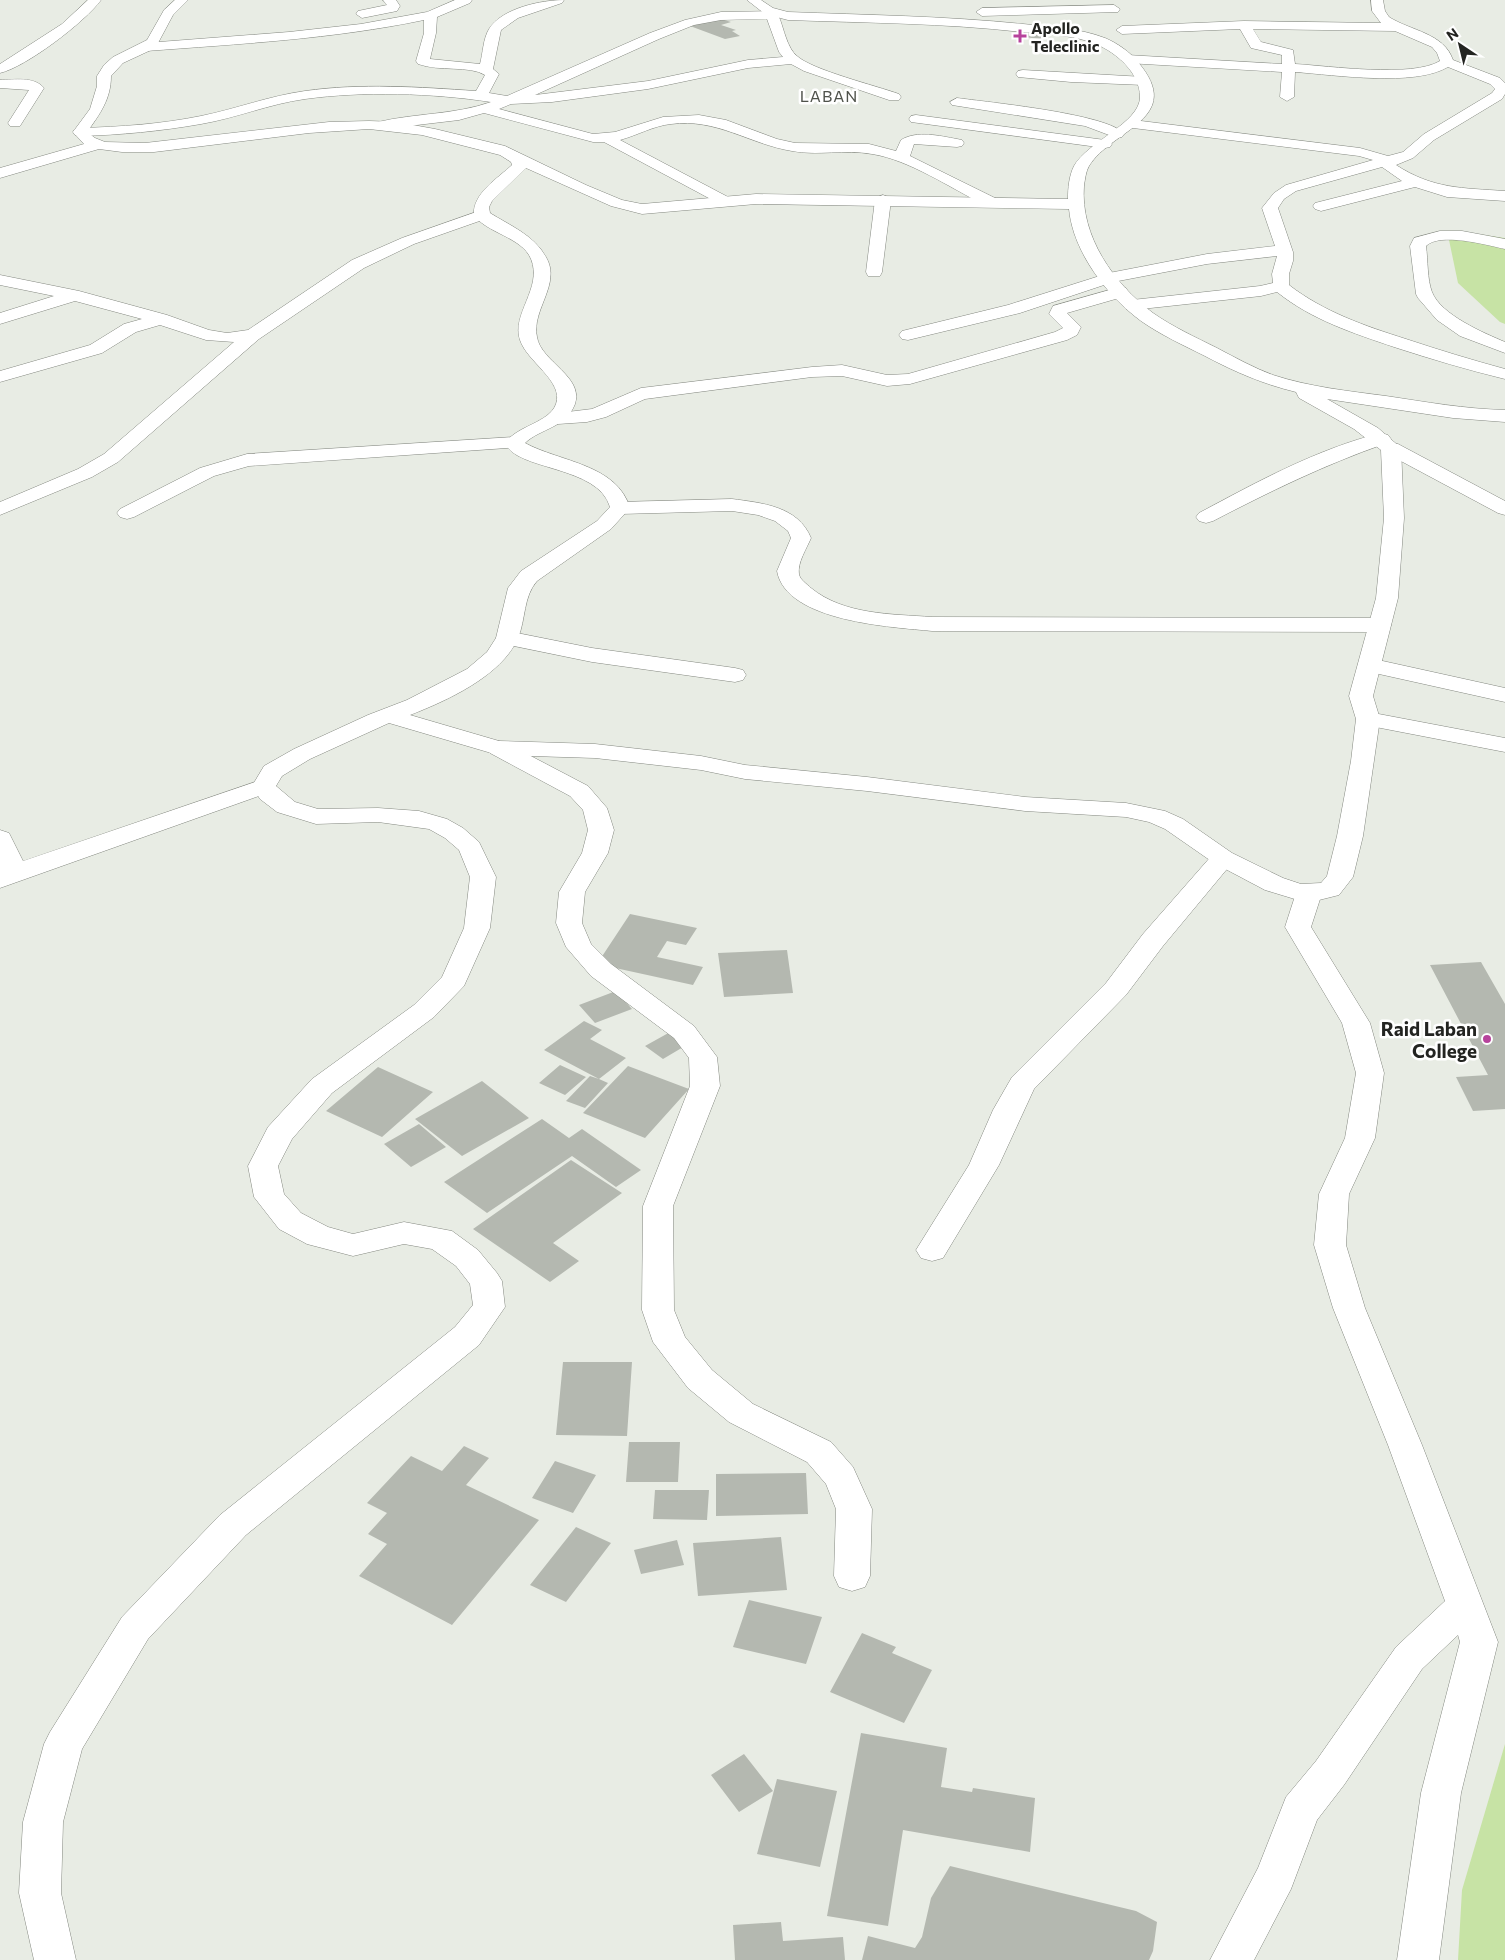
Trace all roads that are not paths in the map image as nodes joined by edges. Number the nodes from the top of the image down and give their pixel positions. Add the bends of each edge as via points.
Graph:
1 (95, 0) edge
2 (184, 0) edge
3 (389, 0) edge
4 (466, 0) edge
5 (558, 0) edge
6 (753, 0) edge
7 (1101, 0) edge
8 (1377, 0) edge
9 (733, 4) dead end
10 (1114, 9) junction
11 (979, 12) edge
12 (353, 15) dead end
13 (431, 15) junction
14 (775, 15) junction
15 (713, 17) junction
16 (1244, 25) junction
17 (1208, 26) junction
18 (1397, 27) junction
19 (1122, 30) junction
20 (1099, 40) junction
21 (146, 47) junction
22 (1127, 59) junction
23 (793, 60) junction
24 (1447, 62) junction
25 (1236, 65) junction
26 (1289, 68) junction
27 (0, 69) edge
28 (486, 69) junction
29 (1023, 74) dead end
30 (1144, 81) junction
31 (0, 84) edge
32 (1287, 97) dead end
33 (894, 98) dead end
34 (507, 100) junction
35 (482, 102) junction
36 (957, 102) dead end
37 (916, 119) dead end
38 (15, 123) dead end
39 (1132, 124) junction
40 (383, 125) junction
41 (80, 132) junction
42 (1118, 135) junction
43 (608, 139) junction
44 (99, 144) junction
45 (1105, 144) junction
46 (976, 145) dead end
47 (514, 156) junction
48 (902, 159) junction
49 (1387, 162) junction
50 (0, 173) edge
51 (1417, 182) junction
52 (1505, 196) edge
53 (723, 200) junction
54 (883, 200) junction
55 (991, 202) junction
56 (1076, 204) junction
57 (1320, 206) dead end
58 (482, 215) junction
59 (1505, 244) edge
60 (1284, 250) junction
61 (874, 272) dead end
62 (0, 280) edge
63 (1280, 286) junction
64 (1120, 292) junction
65 (73, 296) junction
66 (0, 319) edge
67 (161, 319) junction
68 (253, 334) junction
69 (908, 335) dead end
70 (1505, 348) edge
71 (1505, 374) edge
72 (0, 377) edge
73 (1305, 389) junction
74 (1503, 417) edge
75 (558, 418) junction
76 (515, 443) junction
77 (1386, 443) junction
78 (620, 508) junction
79 (0, 509) edge
80 (1505, 509) edge
81 (127, 513) dead end
82 (1206, 518) dead end
83 (1380, 625) junction
84 (507, 638) junction
85 (1369, 665) junction
86 (735, 675) dead end
87 (1505, 695) edge
88 (390, 716) junction
89 (1368, 718) junction
90 (1505, 746) edge
91 (498, 748) junction
92 (264, 786) junction
93 (0, 838) edge
94 (1222, 858) junction
95 (5, 878) edge
96 (1309, 893) junction
97 (932, 1250) dead end
98 (852, 1576) dead end
99 (1464, 1606) junction
100 (55, 1960) edge
101 (1231, 1960) edge
102 (1418, 1960) edge

1 - 27 street via 67,27
2 - 21 street via 168,13 166,28
3 - 12 street via 393,8
4 - 13 street
5 - 28 street via 500,24 494,31
6 - 14 street
7 - 10 street
8 - 18 street via 1379,12
9 - 15 street
10 - 11 street
10 - 19 street via 1127,23
11 - 14 street
11 - 20 street
13 - 21 street via 318,32
13 - 28 street via 423,61 442,67
14 - 15 street
14 - 23 street via 786,52
15 - 34 street via 676,28
16 - 17 street
16 - 18 street
16 - 26 street via 1256,45 1288,53
17 - 19 street
17 - 25 street
18 - 24 street via 1440,48
19 - 20 street
20 - 22 street
21 - 41 street via 118,60 109,68 97,108
22 - 25 street
22 - 30 street
23 - 33 street
23 - 34 street via 748,64 600,93
24 - 26 street via 1422,73 1397,74
24 - 49 street via 1496,81 1502,88 1497,96 1408,154
25 - 26 street
26 - 32 street
28 - 35 street via 492,74
29 - 30 street
30 - 39 street via 1145,104
31 - 38 street via 27,84 37,88
34 - 35 street
35 - 40 street via 459,116
35 - 41 street via 426,92 305,95 202,120 118,131
35 - 43 street via 593,138
36 - 42 street via 1087,122
37 - 45 street
39 - 42 street
39 - 49 street via 1360,152
40 - 44 street via 318,128 151,148
40 - 47 street via 447,136
41 - 44 street via 84,139
42 - 45 street
43 - 48 street via 657,122 700,119 785,145 858,148
43 - 53 street
44 - 50 street
45 - 56 street via 1081,167
46 - 48 street via 911,140 906,143
47 - 53 street via 617,203 642,209
47 - 58 street via 519,167 485,199
48 - 55 street
49 - 51 street via 1389,167
49 - 60 street via 1316,180 1291,188 1279,196 1270,208
51 - 52 street via 1447,192
51 - 57 street
53 - 54 street
54 - 55 street
54 - 61 street
55 - 56 street
56 - 64 street via 1076,215 1086,243
58 - 68 street via 408,241 358,264
58 - 75 street via 528,244 540,260 543,274 527,328 528,340 568,393
59 - 70 street via 1455,235 1426,238 1418,246 1424,294 1434,306 1460,328
60 - 63 street via 1286,258 1280,269
60 - 64 street via 1207,259
62 - 65 street
63 - 64 street via 1261,291
63 - 71 street via 1300,303 1332,319
64 - 69 street via 1014,309
64 - 73 street via 1160,327 1266,378
64 - 75 street via 1059,310 1058,314 1072,327 1070,332 1061,336 904,380 888,382 839,370 812,372 641,394 599,413
65 - 66 street
65 - 67 street
67 - 68 street via 206,335 228,338
67 - 72 street via 130,328 96,348
68 - 79 street via 111,458 85,473
73 - 74 street
73 - 77 street via 1306,394
75 - 76 street via 522,436
76 - 78 street via 521,450 602,481 617,494
76 - 81 street via 247,460 207,472
77 - 80 street
77 - 82 street via 1329,457 1279,479
77 - 83 street via 1394,518 1388,598
78 - 83 street via 732,505 762,509 782,517 796,528 801,538 788,570 792,582 804,594 828,608 862,617 932,624
78 - 84 street via 604,525 529,576 519,588
83 - 85 street
84 - 86 street
84 - 88 street via 496,656 475,674
85 - 87 street
85 - 89 street via 1361,696
88 - 91 street
88 - 92 street via 302,754 273,771
89 - 90 street
89 - 96 street via 1350,836 1340,877 1330,888
91 - 94 street via 595,752 1025,804 1126,810 1156,816 1174,824
91 - 98 street via 578,791 595,808 601,830 595,853 572,892 569,923 579,947 601,970 684,1032 703,1057 705,1086 658,1206 658,1310 670,1342 700,1379 741,1413 819,1452 841,1477 854,1509
92 - 95 street
92 - 100 street via 268,794 286,807 316,817 378,815 438,824 470,847 484,877 477,928 454,980 424,1010 322,1086 279,1134 263,1166 269,1197 290,1221 318,1236 353,1245 404,1233 441,1239 467,1258 486,1281 488,1307 466,1336 233,1525 135,1628 64,1744 43,1822 40,1893
93 - 95 street via 14,870
94 - 96 street via 1274,884
94 - 97 street via 1116,989 1022,1084 984,1165
96 - 99 street via 1298,927 1356,1023 1370,1073 1360,1138 1334,1194 1330,1245 1349,1308 1405,1445
99 - 101 street via 1409,1658 1330,1773 1300,1810 1276,1876
99 - 102 street via 1479,1642 1441,1793

